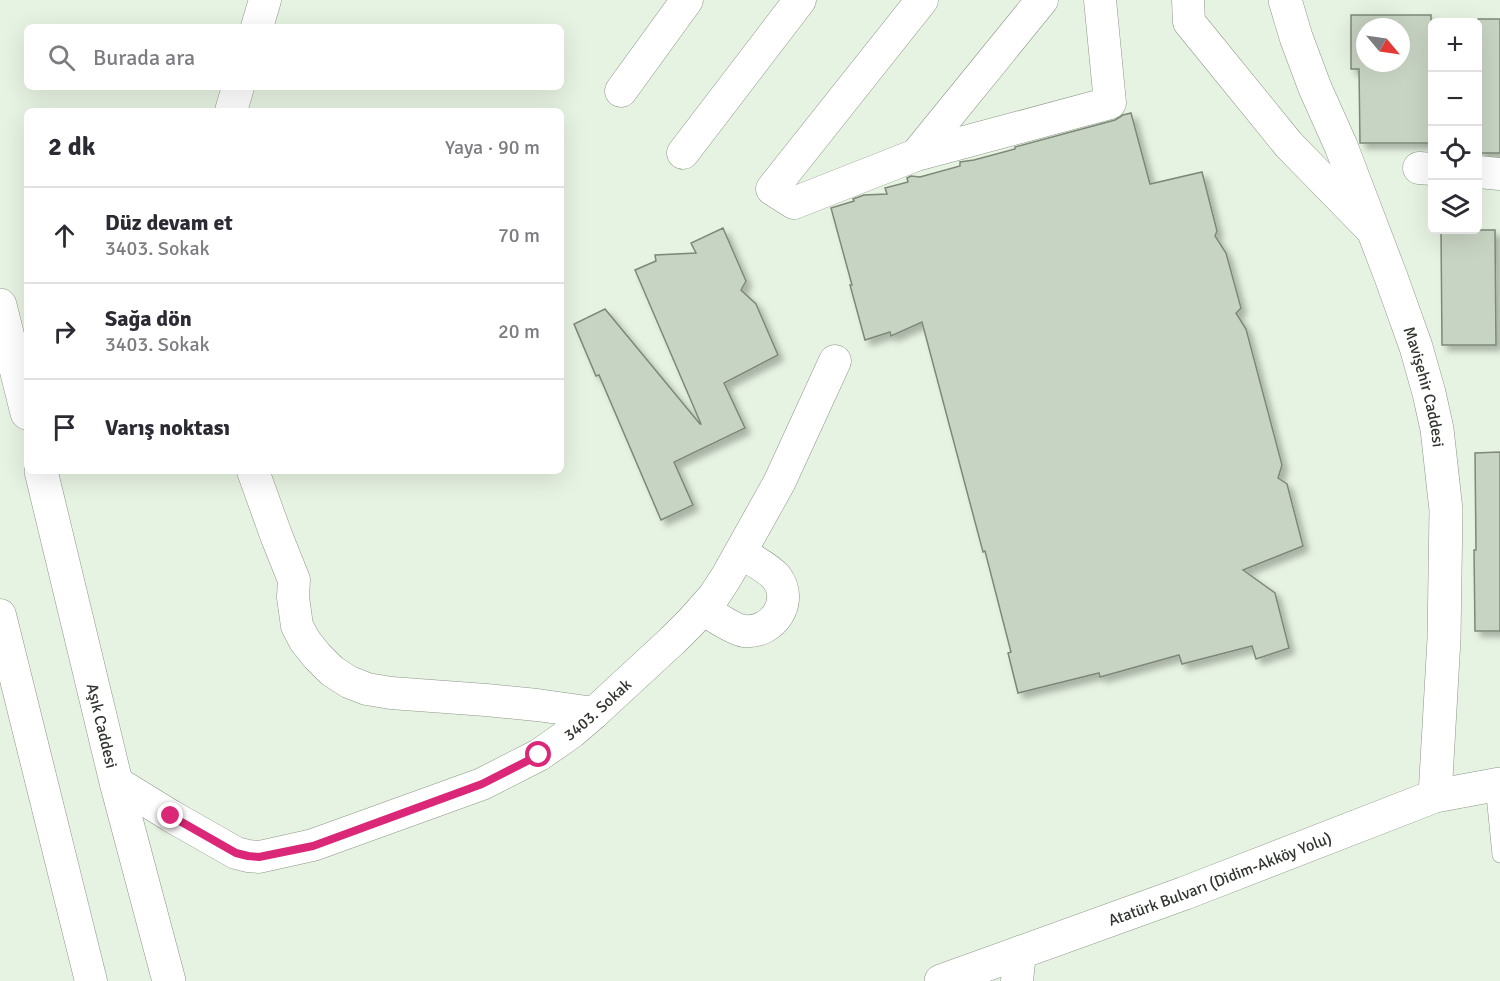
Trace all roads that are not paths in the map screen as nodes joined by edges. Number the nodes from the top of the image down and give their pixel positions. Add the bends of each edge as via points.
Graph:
1 (265, 0) edge
2 (687, 0) edge
3 (800, 0) edge
4 (922, 0) edge
5 (1042, 0) edge
6 (1100, 0) edge
7 (1188, 0) edge
8 (1285, 0) edge
9 (258, 24) edge
10 (237, 90) edge
11 (621, 91) dead end
12 (232, 108) edge
13 (683, 153) dead end
14 (916, 155) junction
15 (1482, 172) edge
16 (1500, 174) edge
17 (1374, 233) junction
18 (0, 305) edge
19 (835, 361) dead end
20 (24, 401) edge
21 (42, 474) edge
22 (254, 474) edge
23 (741, 553) junction
24 (703, 609) junction
25 (0, 615) edge
26 (594, 713) junction
27 (116, 782) junction
28 (1497, 785) edge
29 (1435, 796) junction
30 (1500, 855) edge
31 (1019, 967) edge
32 (91, 981) edge
33 (169, 981) edge
34 (941, 981) edge

1 - 9 street
2 - 11 street
3 - 13 street
4 - 14 street via 772,189 794,203
5 - 14 street
6 - 14 street via 1110,103
7 - 17 street via 1189,22 1289,145
8 - 17 street, Mavişehir Caddesi via 1315,88
10 - 12 street
15 - 16 street
17 - 29 street, Mavişehir Caddesi via 1416,347 1437,429 1443,475 1444,627
18 - 20 street
19 - 23 street, 3403. Sokak via 780,483
21 - 27 street, Aşık Caddesi
22 - 26 street via 294,580 297,626 332,671 367,689 390,693
23 - 24 street, 3403. Sokak
23 - 24 street via 774,575 780,584 783,594 779,615 764,628 742,631
24 - 26 street, 3403. Sokak
25 - 32 street
26 - 27 street, 3403. Sokak via 539,755 482,784 313,846 259,857 236,853
27 - 33 street, Aşık Caddesi
28 - 29 street, Atatürk Bulvarı (Didim-Akköy Yolu)
28 - 30 lane
29 - 31 street, Atatürk Bulvarı (Didim-Akköy Yolu) via 1185,893
31 - 34 street, Atatürk Bulvarı (Didim-Akköy Yolu)

